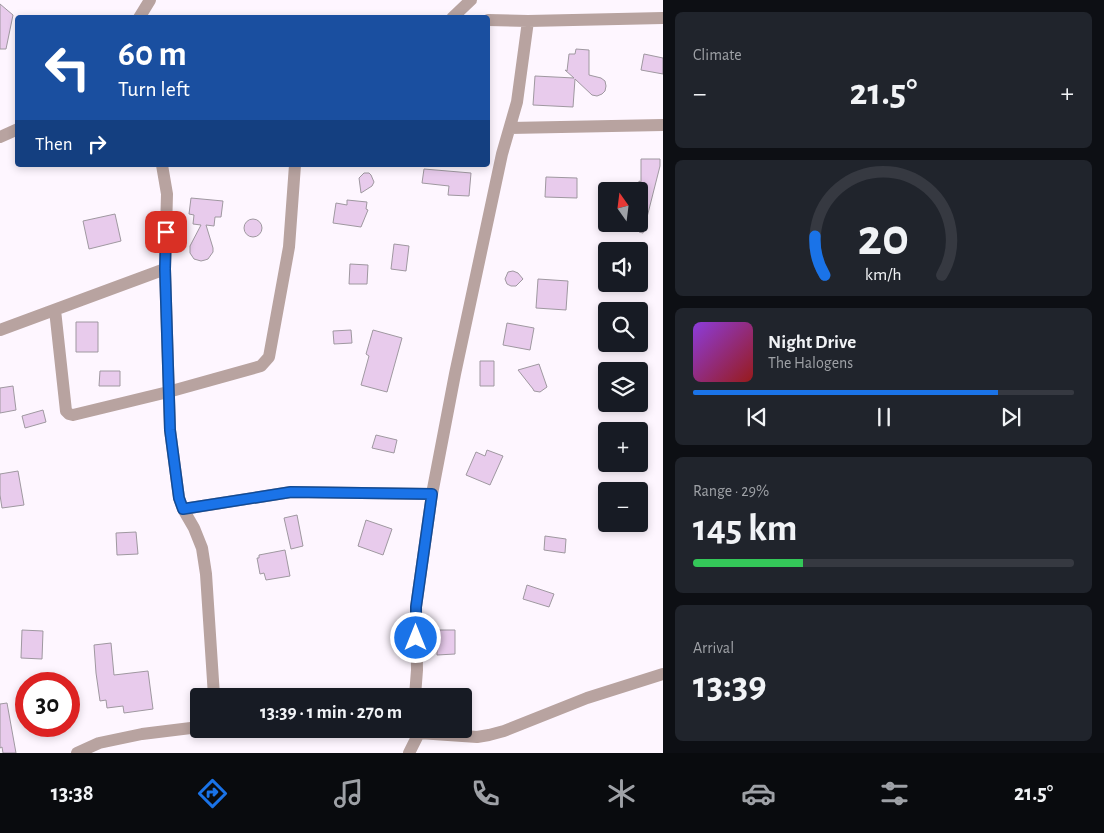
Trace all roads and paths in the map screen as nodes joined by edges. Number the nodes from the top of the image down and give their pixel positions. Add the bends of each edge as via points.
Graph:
1 (150, 0) edge
2 (471, 0) edge
3 (141, 15) edge
4 (455, 15) edge
5 (663, 18) edge
6 (490, 20) edge
7 (528, 21) junction
8 (663, 125) edge
9 (510, 128) junction
10 (15, 130) edge
11 (0, 137) edge
12 (162, 167) edge
13 (295, 167) edge
14 (165, 269) junction
15 (55, 310) junction
16 (0, 330) edge
17 (168, 392) junction
18 (432, 494) junction
19 (183, 509) junction
20 (663, 674) edge
21 (213, 688) edge
22 (416, 688) edge
23 (190, 728) edge
24 (472, 737) edge
25 (413, 738) edge
26 (77, 753) edge
27 (409, 753) edge

1 - 3 street
2 - 4 street
5 - 7 street
6 - 7 street
7 - 9 street via 517,102
8 - 9 street
9 - 18 street via 454,374
10 - 11 street
12 - 14 street via 167,194
13 - 17 street via 289,247 269,358 261,366
14 - 15 street
14 - 17 street
15 - 16 street
15 - 17 street via 66,411 69,414
17 - 19 street via 170,430
18 - 19 street via 291,492
18 - 22 street via 416,607
19 - 21 street via 202,548
20 - 24 street via 588,698 504,731
23 - 26 street via 100,743
25 - 27 street

